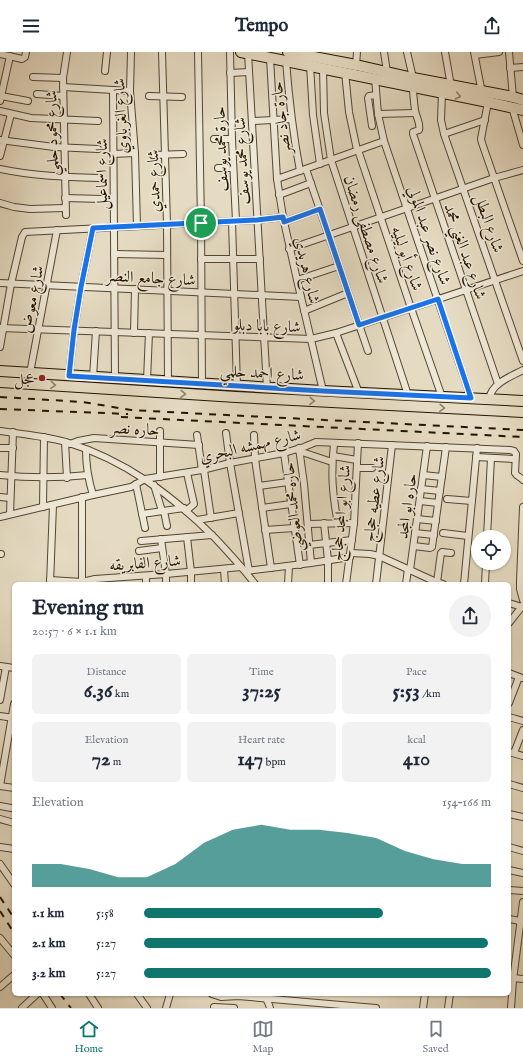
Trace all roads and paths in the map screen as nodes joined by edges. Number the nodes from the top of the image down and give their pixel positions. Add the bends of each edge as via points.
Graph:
1 (67, 52) edge
2 (107, 52) edge
3 (130, 52) edge
4 (162, 52) edge
5 (198, 52) edge
6 (230, 52) edge
7 (357, 52) edge
8 (384, 52) edge
9 (407, 52) edge
10 (445, 52) edge
11 (499, 52) edge
12 (509, 52) edge
13 (245, 53) edge
14 (299, 53) edge
15 (0, 54) edge
16 (26, 54) edge
17 (474, 54) edge
18 (10, 56) junction
19 (287, 56) edge
20 (331, 57) edge
21 (270, 58) junction
22 (310, 65) junction
23 (356, 65) junction
24 (523, 67) edge
25 (323, 68) junction
26 (510, 68) junction
27 (105, 71) dead end
28 (230, 72) junction
29 (249, 72) junction
30 (345, 72) junction
31 (387, 72) junction
32 (33, 77) dead end
33 (63, 78) junction
34 (375, 78) junction
35 (413, 82) junction
36 (451, 86) junction
37 (63, 87) junction
38 (113, 90) junction
39 (130, 91) junction
40 (442, 92) junction
41 (37, 94) dead end
42 (376, 95) junction
43 (63, 96) junction
44 (149, 96) dead end
45 (164, 97) junction
46 (182, 97) dead end
47 (484, 98) junction
48 (1, 99) edge
49 (28, 101) dead end
50 (516, 102) edge
51 (523, 110) edge
52 (0, 111) edge
53 (416, 113) junction
54 (10, 114) junction
55 (378, 114) junction
56 (64, 119) junction
57 (291, 119) junction
58 (274, 120) junction
59 (485, 120) junction
60 (98, 121) dead end
61 (252, 121) junction
62 (372, 126) dead end
63 (444, 134) junction
64 (214, 139) dead end
65 (232, 139) junction
66 (2, 140) edge
67 (384, 141) junction
68 (523, 145) edge
69 (64, 148) junction
70 (98, 149) dead end
71 (358, 150) junction
72 (135, 153) junction
73 (114, 154) junction
74 (183, 154) dead end
75 (153, 155) dead end
76 (165, 155) junction
77 (0, 156) edge
78 (331, 160) junction
79 (320, 164) junction
80 (218, 168) dead end
81 (233, 168) junction
82 (0, 169) edge
83 (303, 170) junction
84 (523, 170) edge
85 (65, 177) junction
86 (99, 178) dead end
87 (494, 178) junction
88 (277, 179) junction
89 (311, 183) junction
90 (464, 188) junction
91 (279, 195) junction
92 (65, 198) junction
93 (103, 198) dead end
94 (435, 198) junction
95 (0, 203) edge
96 (407, 208) junction
97 (320, 209) junction
98 (380, 218) junction
99 (257, 220) junction
100 (283, 220) junction
101 (234, 221) junction
102 (201, 223) junction
103 (167, 224) junction
104 (137, 226) junction
105 (114, 227) junction
106 (353, 227) junction
107 (93, 228) junction
108 (58, 230) junction
109 (329, 236) junction
110 (289, 249) junction
111 (114, 254) junction
112 (167, 255) junction
113 (201, 259) junction
114 (233, 259) junction
115 (260, 259) junction
116 (523, 260) edge
117 (339, 266) junction
118 (523, 271) edge
119 (297, 280) junction
120 (496, 280) junction
121 (0, 283) edge
122 (11, 284) junction
123 (47, 285) junction
124 (81, 287) junction
125 (114, 288) junction
126 (135, 289) junction
127 (466, 290) junction
128 (168, 291) junction
129 (201, 292) junction
130 (348, 293) junction
131 (234, 294) junction
132 (262, 295) junction
133 (301, 297) junction
134 (438, 299) junction
135 (411, 308) junction
136 (304, 311) junction
137 (382, 318) junction
138 (359, 325) junction
139 (2, 328) edge
140 (39, 329) junction
141 (74, 330) junction
142 (96, 331) junction
143 (115, 332) junction
144 (134, 333) junction
145 (149, 333) junction
146 (336, 333) junction
147 (168, 334) junction
148 (202, 335) junction
149 (235, 336) junction
150 (264, 337) junction
151 (311, 339) junction
152 (0, 347) edge
153 (368, 351) dead end
154 (523, 361) edge
155 (0, 371) edge
156 (522, 371) edge
157 (30, 373) junction
158 (69, 376) junction
159 (94, 377) junction
160 (115, 378) junction
161 (147, 380) junction
162 (0, 382) edge
163 (168, 382) junction
164 (202, 384) junction
165 (498, 384) junction
166 (237, 386) junction
167 (267, 388) junction
168 (323, 391) junction
169 (359, 392) junction
170 (408, 395) junction
171 (442, 397) junction
172 (471, 398) junction
173 (489, 399) junction
174 (523, 401) edge
175 (523, 412) edge
176 (0, 431) edge
177 (160, 431) dead end
178 (13, 432) junction
179 (226, 433) dead end
180 (197, 435) dead end
181 (254, 435) dead end
182 (44, 437) junction
183 (160, 442) junction
184 (68, 443) junction
185 (334, 443) junction
186 (358, 443) junction
187 (199, 445) junction
188 (392, 445) junction
189 (427, 446) junction
190 (446, 447) junction
191 (0, 448) edge
192 (13, 448) junction
193 (477, 448) junction
194 (86, 450) junction
195 (299, 450) junction
196 (284, 453) junction
197 (476, 457) junction
198 (491, 458) junction
199 (255, 459) junction
200 (333, 459) junction
201 (515, 459) junction
202 (357, 460) junction
203 (230, 463) junction
204 (357, 468) junction
205 (372, 468) dead end
206 (203, 470) junction
207 (187, 473) junction
208 (515, 473) junction
209 (523, 474) edge
210 (0, 475) edge
211 (88, 475) junction
212 (423, 475) junction
213 (11, 476) junction
214 (44, 477) junction
215 (160, 477) junction
216 (442, 477) junction
217 (67, 478) junction
218 (145, 479) junction
219 (523, 480) edge
220 (288, 482) junction
221 (136, 484) junction
222 (154, 485) junction
223 (259, 486) junction
224 (421, 489) junction
225 (440, 491) junction
226 (93, 494) junction
227 (0, 497) edge
228 (82, 497) junction
229 (10, 498) junction
230 (447, 499) dead end
231 (420, 501) junction
232 (472, 501) junction
233 (438, 503) junction
234 (291, 504) junction
235 (53, 505) junction
236 (43, 507) junction
237 (523, 507) edge
238 (262, 508) junction
239 (185, 510) junction
240 (163, 511) junction
241 (239, 513) junction
242 (10, 514) junction
243 (142, 514) junction
244 (0, 517) edge
245 (211, 518) junction
246 (417, 519) junction
247 (197, 520) junction
248 (436, 521) junction
249 (523, 522) edge
250 (338, 523) junction
251 (324, 524) junction
252 (354, 524) junction
253 (167, 526) dead end
254 (308, 527) junction
255 (144, 528) dead end
256 (294, 529) junction
257 (265, 530) junction
258 (487, 530) edge
259 (415, 533) junction
260 (443, 533) dead end
261 (434, 535) junction
262 (212, 536) junction
263 (468, 536) junction
264 (187, 537) junction
265 (161, 539) junction
266 (352, 540) junction
267 (141, 541) dead end
268 (326, 543) junction
269 (309, 545) junction
270 (414, 546) junction
271 (162, 548) junction
272 (139, 551) dead end
273 (451, 553) dead end
274 (350, 555) junction
275 (379, 556) junction
276 (328, 560) junction
277 (311, 563) junction
278 (300, 564) junction
279 (289, 566) junction
280 (271, 568) junction
281 (224, 569) junction
282 (245, 570) junction
283 (409, 570) junction
284 (486, 570) edge
285 (192, 572) junction
286 (166, 574) junction
287 (146, 576) junction
288 (129, 577) junction
289 (107, 581) edge
290 (50, 582) edge
291 (82, 582) edge
292 (85, 582) edge
293 (128, 582) edge
294 (146, 582) edge
295 (166, 582) edge
296 (191, 582) edge
297 (225, 582) edge
298 (254, 582) edge
299 (288, 582) edge
300 (328, 582) edge
301 (346, 582) edge
302 (376, 582) edge
303 (406, 582) edge
304 (435, 582) edge
305 (437, 582) edge
306 (464, 582) edge
307 (485, 582) edge
308 (523, 600) edge
309 (511, 603) edge
310 (522, 606) edge
311 (511, 620) edge
312 (3, 666) edge
313 (511, 674) edge
314 (521, 678) edge
315 (511, 699) edge
316 (0, 700) edge
317 (0, 716) edge
318 (12, 718) edge
319 (511, 718) edge
320 (523, 721) edge
321 (12, 723) edge
322 (523, 730) edge
323 (511, 753) edge
324 (523, 756) edge
325 (511, 785) edge
326 (0, 786) edge
327 (12, 788) edge
328 (523, 788) edge
329 (0, 806) edge
330 (11, 808) dead end
331 (511, 814) edge
332 (523, 817) edge
333 (0, 819) edge
334 (12, 822) edge
335 (0, 848) edge
336 (511, 848) edge
337 (12, 850) edge
338 (523, 851) edge
339 (0, 864) edge
340 (4, 870) junction
341 (511, 870) edge
342 (12, 872) edge
343 (523, 873) edge
344 (12, 881) edge
345 (511, 890) edge
346 (523, 891) edge
347 (523, 906) edge
348 (511, 919) edge
349 (520, 921) junction
350 (0, 938) edge
351 (511, 952) edge
352 (12, 953) edge
353 (516, 953) junction
354 (12, 977) edge
355 (523, 979) edge
356 (511, 980) edge
357 (0, 987) edge
358 (35, 996) edge
359 (44, 996) edge
360 (90, 996) edge
361 (138, 996) edge
362 (169, 996) edge
363 (221, 996) edge
364 (238, 996) edge
365 (425, 996) edge
366 (450, 996) edge
367 (266, 998) junction
368 (213, 1007) edge
369 (22, 1008) edge
370 (52, 1008) edge
371 (98, 1008) edge
372 (147, 1008) edge
373 (166, 1008) edge
374 (234, 1008) edge
375 (270, 1008) edge
376 (376, 1008) edge
377 (423, 1008) edge
378 (448, 1008) edge
379 (511, 1008) edge

1 - 33 street, شارع محمود حلمي
2 - 27 street
3 - 39 street, شارع الغرباوي
4 - 45 street, شارع حمدي
5 - 102 street
6 - 28 street, حارة محمد يوسف
7 - 23 street
8 - 31 street
9 - 35 street
10 - 36 street
11 - 17 street
12 - 26 street
13 - 21 main road
13 - 29 street, شارع محمد يوسف
14 - 19 main road
14 - 20 main road
15 - 18 street
16 - 18 street via 22,59
17 - 47 street
18 - 48 street
19 - 21 main road
19 - 22 main road
19 - 57 street, حارة جاد نصر
20 - 23 main road
21 - 58 street, شارع هريدي
22 - 25 main road
22 - 79 street via 313,115
23 - 31 main road
24 - 26 street
25 - 30 main road
25 - 78 street, شارع مصطفى رمضان via 324,113
26 - 50 street
28 - 29 street
28 - 65 street, حارة محمد يوسف
29 - 61 street, شارع محمد يوسف
30 - 34 main road
30 - 71 street, شارع أبو ليليه via 349,112
31 - 35 main road
32 - 33 street
33 - 37 street, شارع محمود حلمي
34 - 35 main road
34 - 42 street, شارع نصر عبد المولي
35 - 36 main road
35 - 40 main road
35 - 53 street
36 - 47 main road
37 - 38 street
37 - 43 street, شارع محمود حلمي
38 - 39 street
38 - 73 street, شارع اسماعيل
39 - 72 street, شارع الغرباوي
40 -> 47 main road
40 - 63 street, شارع البطل via 441,120
41 - 43 street
42 - 55 street, شارع نصر عبد المولي
42 - 62 street via 368,98
43 - 56 street, شارع محمود حلمي
44 - 45 street
45 - 46 street
45 - 76 street, شارع حمدي
47 - 50 main road
47 - 59 street
48 - 49 street
50 - 51 main road
50 - 68 street
52 - 54 street
53 - 55 street
53 - 94 street, شارع عبد الغني محمد via 420,127 413,134
54 - 56 street via 30,118
54 - 66 street
55 - 67 street, شارع نصر عبد المولي
56 - 60 street
56 - 69 street, شارع محمود حلمي
57 - 58 street
57 - 83 street, حارة جاد نصر
58 - 61 street
58 - 88 street, شارع هريدي
59 - 63 street
59 - 87 street via 481,139
61 - 99 street, شارع محمد يوسف
63 - 90 street, شارع البطل
64 - 65 street
65 - 81 street, حارة محمد يوسف
66 - 69 street
66 - 77 street
67 - 71 street
67 - 96 street, شارع نصر عبد المولي
69 - 70 street
69 - 85 street, شارع محمود حلمي
71 - 78 street
71 - 98 street, شارع أبو ليليه
72 - 73 street
72 - 104 street, شارع الغرباوي
73 - 105 street, شارع اسماعيل
74 - 76 street
75 - 76 street
76 - 103 street, شارع حمدي
78 - 79 street
78 - 106 street, شارع مصطفى رمضان
79 - 83 street
80 - 81 street
81 - 101 street, حارة محمد يوسف
82 - 85 street
83 - 88 street
83 - 89 street, حارة جاد نصر
84 - 87 street
85 - 86 street
85 - 92 street, شارع محمود حلمي
87 - 90 street
87 - 116 street
88 - 91 street, شارع هريدي
89 - 91 street
89 - 97 street, حارة جاد نصر
90 - 94 street
90 - 120 street, شارع البطل
91 - 100 street, شارع هريدي
92 - 93 street
92 - 95 street, شارع محمود حلمي via 66,211 23,209
94 - 96 street
94 - 127 street, شارع عبد الغني محمد
96 - 98 street
96 - 134 street, شارع نصر عبد المولي
97 - 100 street
97 - 109 street, حارة جاد نصر
98 - 106 street
98 - 135 street, شارع أبو ليليه
99 - 100 street
99 - 101 street
99 - 115 street, شارع محمد يوسف
100 - 110 street, شارع هريدي
101 - 102 street
101 - 114 street, حارة محمد يوسف
102 - 103 street
102 - 113 street
103 - 104 street
103 - 112 street, شارع حمدي
104 - 105 street
105 - 107 street
105 - 111 street, شارع اسماعيل
106 - 109 street
106 - 137 street, شارع مصطفى رمضان
107 - 108 street
107 - 124 street
108 - 122 street via 27,231 24,234
108 - 123 street, شارع معوض
109 - 110 street
109 - 117 street, حارة جاد نصر
110 - 119 street, شارع هريدي
111 - 112 street
111 - 125 street, شارع اسماعيل
112 - 128 street, شارع حمدي
113 - 114 street
113 - 129 street
114 - 115 street
114 - 131 street, حارة محمد يوسف
115 - 132 street, شارع محمد يوسف
117 - 119 street
117 - 130 street, حارة جاد نصر
118 - 120 street, شارع بابا دبلو
119 - 133 street, شارع هريدي
120 - 127 street, شارع بابا دبلو
120 - 154 street, شارع البطل
121 - 122 street, شارع جامع النصر
122 - 123 street, شارع جامع النصر
122 - 139 street
123 - 124 street, شارع جامع النصر
123 - 140 street, شارع معوض
124 - 125 street, شارع جامع النصر
124 - 141 street
125 - 126 street, شارع جامع النصر
125 - 143 street, شارع اسماعيل
126 - 128 street, شارع جامع النصر
126 - 144 street
127 - 134 street, شارع بابا دبلو
127 - 165 street, شارع عبد الغني محمد
128 - 129 street, شارع جامع النصر
128 - 147 street, شارع حمدي
129 - 131 street, شارع جامع النصر
129 - 148 street
130 - 136 street
130 - 138 street, حارة جاد نصر
131 - 132 street, شارع جامع النصر
131 - 149 street, حارة محمد يوسف
132 - 133 street, شارع جامع النصر
132 - 150 street, شارع محمد يوسف
133 - 136 street, شارع هريدي
134 - 135 street, شارع بابا دبلو
134 - 172 street, شارع نصر عبد المولي
135 - 137 street, شارع بابا دبلو
135 - 171 street, شارع أبو ليليه
136 - 151 street, شارع هريدي
137 - 138 street, شارع بابا دبلو
137 - 170 street, شارع مصطفى رمضان
138 - 146 street, شارع بابا دبلو
138 - 153 street, حارة جاد نصر
139 - 140 street, شارع بابا دبلو
139 - 152 street
140 - 141 street, شارع بابا دبلو
140 - 157 street, شارع معوض
141 - 142 street, شارع بابا دبلو
141 - 158 street
142 - 143 street, شارع بابا دبلو
142 - 159 street
143 - 144 street, شارع بابا دبلو
143 - 160 street, شارع اسماعيل
144 - 145 street, شارع بابا دبلو
145 - 147 street, شارع بابا دبلو
145 - 161 street
146 - 151 street, شارع بابا دبلو
146 - 169 street
147 - 148 street, شارع بابا دبلو
147 - 163 street, شارع حمدي
148 - 149 street, شارع بابا دبلو
148 - 164 street
149 - 150 street, شارع بابا دبلو
149 - 166 street, حارة محمد يوسف
150 - 151 street, شارع بابا دبلو
150 - 167 street, شارع محمد يوسف
151 - 168 street, شارع هريدي
155 - 157 main road, شارع احمد حلمي
156 - 165 street
157 - 158 main road, شارع احمد حلمي
158 - 159 main road, شارع احمد حلمي
159 - 160 main road, شارع احمد حلمي
160 - 161 main road, شارع احمد حلمي
161 - 163 main road, شارع احمد حلمي
162 -> 175 main road, شارع احمد حلمي
163 - 164 main road, شارع احمد حلمي
164 - 166 main road, شارع احمد حلمي
165 - 173 street
166 - 167 main road, شارع احمد حلمي
167 - 168 main road, شارع احمد حلمي
168 - 169 main road, شارع احمد حلمي
169 - 170 main road, شارع احمد حلمي
170 - 171 main road, شارع احمد حلمي
171 - 172 main road, شارع احمد حلمي
172 - 173 main road, شارع احمد حلمي
173 - 174 main road, شارع احمد حلمي
176 - 178 street
177 - 183 street
178 - 182 street
178 - 192 street
179 - 203 street
180 - 187 street
181 - 199 street
182 - 184 street
182 - 214 street
183 - 184 street, حاره نصر via 94,438
183 - 187 street, حاره نصر
183 - 215 street
184 - 194 street
184 - 217 street
185 - 186 street, شارع مهمشه البحري
185 - 195 street, شارع مهمشه البحري via 316,442
185 - 200 street
186 - 188 street, شارع مهمشه البحري
186 - 202 street, شارع ابو المجد حجاج
187 - 206 street
188 - 189 street, شارع مهمشه البحري
188 - 275 street, شارع عطيه حجاج
189 - 190 street, شارع مهمشه البحري
189 - 212 street, حاره ابو المجد
190 - 193 street, شارع مهمشه البحري
190 - 216 street
191 - 192 street
192 - 213 street
193 - 197 street
193 - 201 street, شارع مهمشه البحري via 510,450 515,452
194 - 211 street
194 - 218 street
195 - 196 street, شارع مهمشه البحري
195 - 200 street
195 - 254 street, حاره محمد العوضي
196 - 199 street, شارع مهمشه البحري
196 - 220 street
197 - 198 street
197 - 232 street
198 - 201 street
198 - 258 street
199 - 203 street, شارع مهمشه البحري
199 - 223 street
200 - 202 street
200 - 250 street via 333,494
201 - 208 street
202 - 204 street, شارع ابو المجد حجاج
203 - 206 street, شارع مهمشه البحري
203 - 241 street
204 - 205 street
204 - 252 street, شارع ابو المجد حجاج
206 - 207 street, شارع مهمشه البحري
206 - 245 street
207 - 215 street, شارع مهمشه البحري
207 - 239 street via 194,505
208 - 209 street
208 - 219 street
210 - 213 street
211 - 217 street
211 - 226 street
212 - 216 street
212 - 224 street, حاره ابو المجد
213 - 214 street
213 - 229 street
214 - 217 street
214 - 236 street
215 - 218 street, شارع مهمشه البحري
216 - 225 street
218 - 221 street, شارع مهمشه البحري
218 - 222 street
220 - 223 street
220 - 234 street
221 - 226 street, شارع مهمشه البحري
221 - 243 street
222 - 239 street
222 - 240 street
223 - 238 street
224 - 225 street
224 - 231 street, حاره ابو المجد
225 - 233 street
226 - 228 street, شارع مهمشه البحري
227 - 229 street
228 - 235 street, شارع مهمشه البحري
228 - 291 street
229 - 242 street
230 - 232 street
231 - 233 street
231 - 246 street, حاره ابو المجد
232 - 263 street
233 - 248 street
234 - 238 street
234 - 256 street
235 - 236 street, شارع مهمشه البحري
235 - 290 street
236 - 242 street, شارع مهمشه البحري
237 - 249 street
238 - 257 street
239 - 240 street
239 - 247 street
240 - 243 street
240 - 253 street
241 - 245 street
241 - 282 street
242 - 244 street, شارع مهمشه البحري
243 - 255 street
245 - 247 street
246 - 248 street
246 - 259 street, حاره ابو المجد
247 - 262 street
248 - 261 street
249 - 308 street via 520,582
250 - 251 street
250 - 252 street
251 - 254 street
251 - 268 street
252 - 266 street, شارع ابو المجد حجاج
254 - 256 street
254 - 269 street, حاره محمد العوضي
256 - 257 street
256 - 278 street
257 - 280 street
259 - 261 street
259 - 270 street, حاره ابو المجد
260 - 263 street
261 - 270 street via 432,547
262 - 264 street
262 - 282 street
263 - 306 street
264 - 265 street
264 - 285 street
265 - 267 street
265 - 271 street
266 - 268 street
266 - 274 street, شارع ابو المجد حجاج
268 - 269 street
268 - 276 street
269 - 277 street, حاره محمد العوضي
270 - 283 street, حاره ابو المجد
271 - 272 street
271 - 286 street
273 - 305 street via 441,553
274 - 275 street, شارع الفابريقه
274 - 276 street, شارع الفابريقه
274 - 301 street, شارع ابو المجد حجاج
275 - 283 street, شارع الفابريقه
275 - 302 street, شارع عطيه حجاج
276 - 277 street, شارع الفابريقه
276 - 300 street
277 - 278 street, شارع الفابريقه
278 - 279 street, شارع الفابريقه
279 - 280 street, شارع الفابريقه
279 - 299 street
280 - 282 street, شارع الفابريقه
281 - 282 street, شارع الفابريقه
281 - 285 street, شارع الفابريقه
281 - 297 street
282 - 298 street
283 - 303 street, حاره ابو المجد
283 - 304 street, شارع الفابريقه
284 - 307 street
285 - 286 street, شارع الفابريقه
285 - 296 street
286 - 287 street, شارع الفابريقه
286 - 295 street
287 - 288 street, شارع الفابريقه
287 - 294 street
288 - 289 street, شارع الفابريقه
288 - 293 street
289 - 292 street, شارع الفابريقه via 95,579
309 - 310 street
310 - 311 street
312 - 316 street
313 - 314 street
314 - 315 street
317 - 318 street
319 - 320 street
321 - 326 street
322 - 323 street
323 - 324 street
325 - 328 street
326 - 327 street
329 - 330 street
331 - 332 street
333 - 334 street
335 - 337 street
336 - 338 street
339 - 340 street
340 - 342 street
340 - 344 street
341 - 343 street
345 - 346 street
347 - 349 street
348 - 349 street
349 - 353 street
350 - 352 street
351 - 353 street
353 - 356 street
354 - 357 street
355 - 356 street
356 - 379 street
358 - 369 street
359 - 370 street
360 - 371 street
361 - 372 street
362 - 373 street
363 - 368 street
364 - 367 street
365 - 377 street
366 - 378 street
367 - 375 street
367 - 376 street via 286,1003
368 - 374 street

